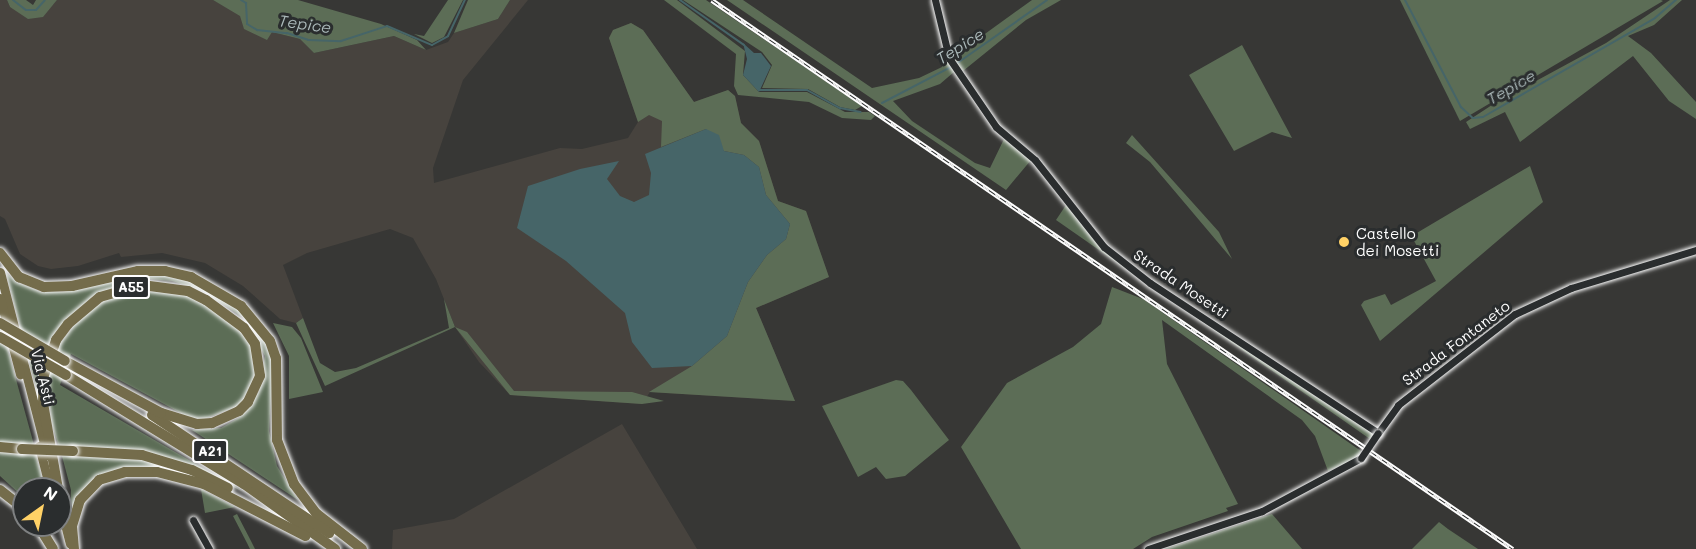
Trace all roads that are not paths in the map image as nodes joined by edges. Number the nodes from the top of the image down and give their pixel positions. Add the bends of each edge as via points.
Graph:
1 (935, 0) edge
2 (1696, 250) edge
3 (0, 253) edge
4 (0, 272) edge
5 (0, 298) edge
6 (0, 323) edge
7 (0, 337) edge
8 (65, 361) junction
9 (1378, 433) junction
10 (0, 447) edge
11 (47, 477) edge
12 (54, 477) edge
13 (55, 477) edge
14 (0, 490) edge
15 (12, 500) edge
16 (193, 519) dead end
17 (305, 536) junction
18 (73, 549) edge
19 (209, 549) edge
20 (324, 549) edge
21 (335, 549) edge
22 (351, 549) edge
23 (362, 549) edge
24 (1148, 549) edge

1 - 9 street, Strada Mosetti via 949,58 957,70 996,127 1035,160 1104,247 1150,283
2 - 9 street, Strada Fontaneto via 1571,288 1515,314 1398,405
3 - 23 highway, A55 via 19,277 44,287 72,286 138,271 165,271 209,285 241,306 270,341 276,358 277,440 294,484 317,514
4 - 12 main road, Via Asti
5 - 11 main road, Via Asti
6 - 8 highway, A55, bridge
7 - 21 highway, bridge via 244,484
8 - 13 highway, A55 via 161,413 197,424 213,423 239,411 248,402 260,376 255,344 225,311 188,291 142,285 100,297 68,324 56,340 44,375 43,403
8 - 22 highway, A21 via 231,464
9 - 24 street, Strada Fontaneto, bridge via 1361,458 1263,511
10 - 17 highway, bridge via 142,455 192,470 248,499
14 - 15 highway
16 - 19 street
17 - 18 highway via 204,484 157,472 125,472 99,480 80,500 72,526
17 - 20 highway

